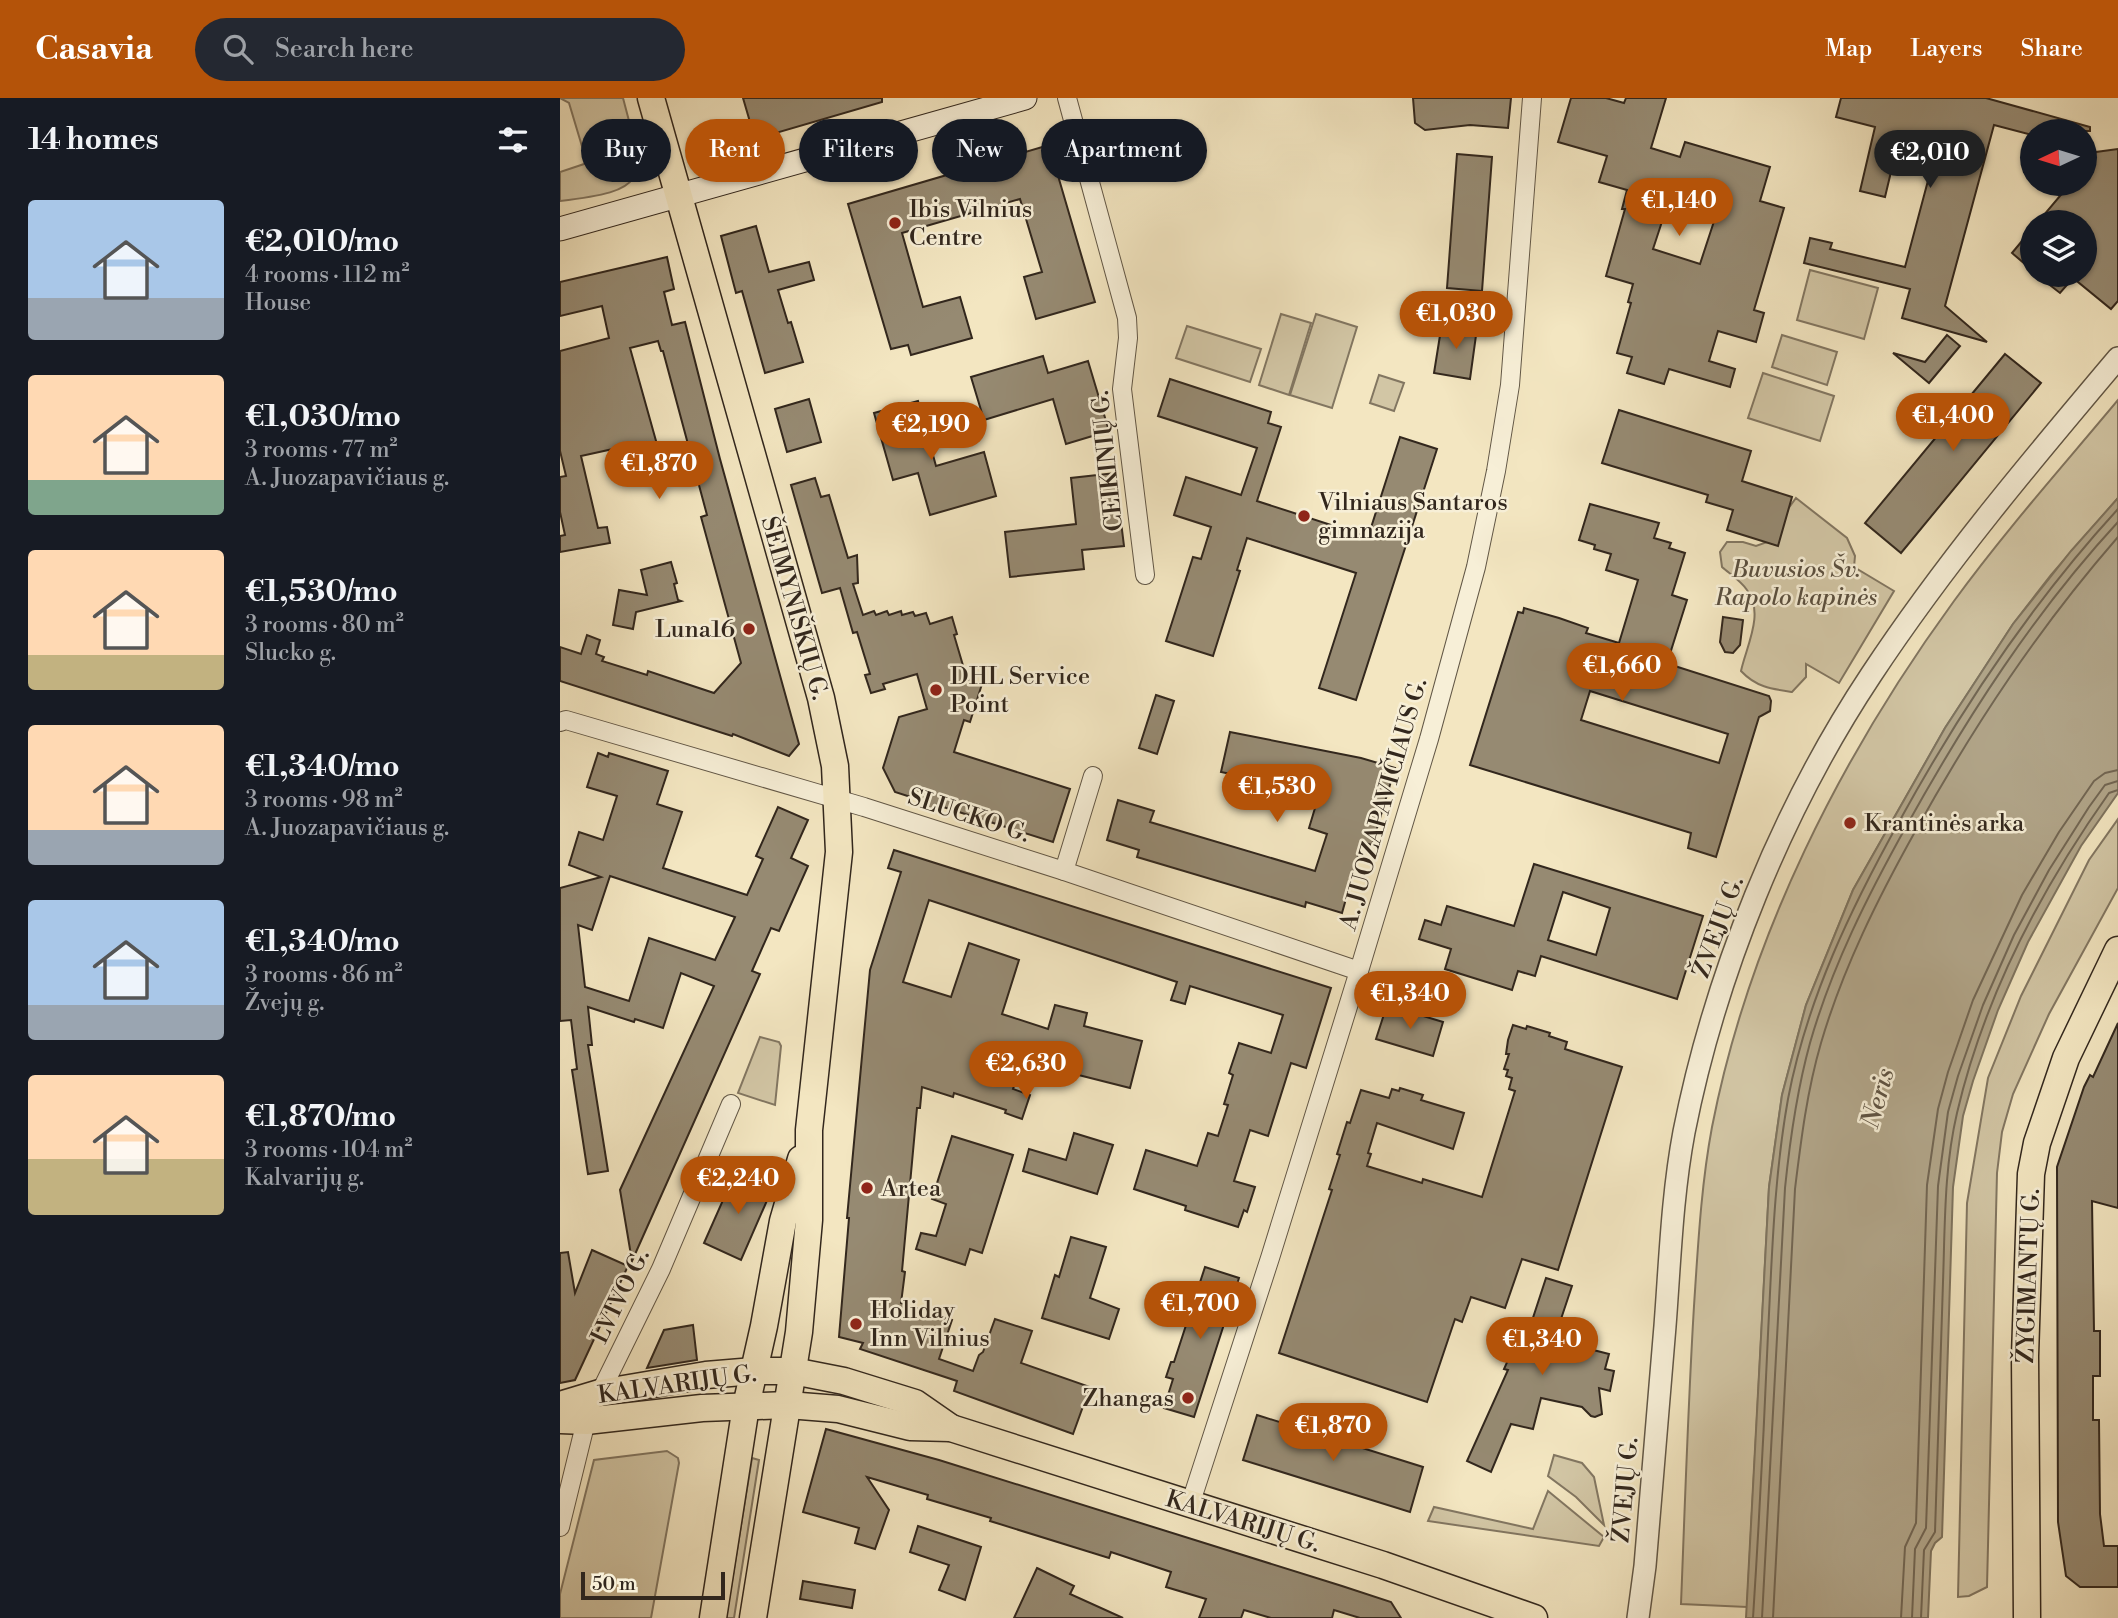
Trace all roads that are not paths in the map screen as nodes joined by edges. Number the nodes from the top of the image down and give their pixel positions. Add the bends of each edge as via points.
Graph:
1 (651, 98) edge
2 (1025, 98) edge
3 (1067, 98) edge
4 (1532, 98) edge
5 (678, 196) junction
6 (560, 229) edge
7 (2118, 358) edge
8 (1145, 575) dead end
9 (560, 722) edge
10 (1094, 776) dead end
11 (837, 798) junction
12 (1064, 871) junction
13 (2118, 950) edge
14 (1359, 971) junction
15 (732, 1104) dead end
16 (809, 1130) junction
17 (754, 1371) junction
18 (793, 1371) junction
19 (600, 1393) junction
20 (560, 1405) edge
21 (788, 1405) junction
22 (746, 1406) junction
23 (560, 1420) edge
24 (586, 1421) junction
25 (951, 1428) junction
26 (1190, 1505) junction
27 (560, 1527) edge
28 (713, 1618) edge
29 (753, 1618) edge
30 (1534, 1618) edge
31 (1638, 1618) edge
32 (2027, 1618) edge

1 - 5 main road, ŠEIMYNIŠKIŲ G.
2 - 5 main road
3 - 8 street, CEIKINIŲ G. via 1128,318 1122,389
4 - 14 street, A. JUOZAPAVIČIAUS G. via 1510,385 1496,471 1476,567 1429,740
5 - 6 main road
5 - 11 main road, ŠEIMYNIŠKIŲ G. via 821,698
7 - 31 street, ŽVEJŲ G. via 1965,543 1870,677 1807,786 1745,923 1704,1052 1684,1134 1672,1223
9 - 11 street, SLUCKO G. via 566,720
10 - 12 street
11 - 12 street, SLUCKO G.
11 - 16 main road, ŠEIMYNIŠKIŲ G. via 835,904
12 - 14 street, SLUCKO G.
13 - 32 main road, ŽYGIMANTŲ G. via 2066,1058 2031,1174 2025,1356
14 - 26 street, A. JUOZAPAVIČIAUS G.
15 - 19 street, LVIVO G. via 661,1269
16 - 17 main road, ŠEIMYNIŠKIŲ G. via 783,1222
16 - 18 main road, ŠEIMYNIŠKIŲ G. via 809,1220
17 - 18 main road, KALVARIJŲ G.
17 - 19 main road, KALVARIJŲ G.
17 - 22 main road, ŠEIMYNIŠKIŲ G.
18 - 21 main road, ŠEIMYNIŠKIŲ G.
18 - 25 main road, KALVARIJŲ G. via 915,1403
19 - 20 main road, KALVARIJŲ G.
21 - 22 main road, KALVARIJŲ G.
21 - 25 main road, KALVARIJŲ G. via 838,1409 910,1427
21 - 29 main road, ŠEIMYNIŠKIŲ G.
22 - 24 main road, KALVARIJŲ G.
22 - 28 main road, ŠEIMYNIŠKIŲ G.
23 - 24 main road, KALVARIJŲ G.
24 - 27 street
25 - 26 main road, KALVARIJŲ G.
26 - 30 main road, KALVARIJŲ G.

